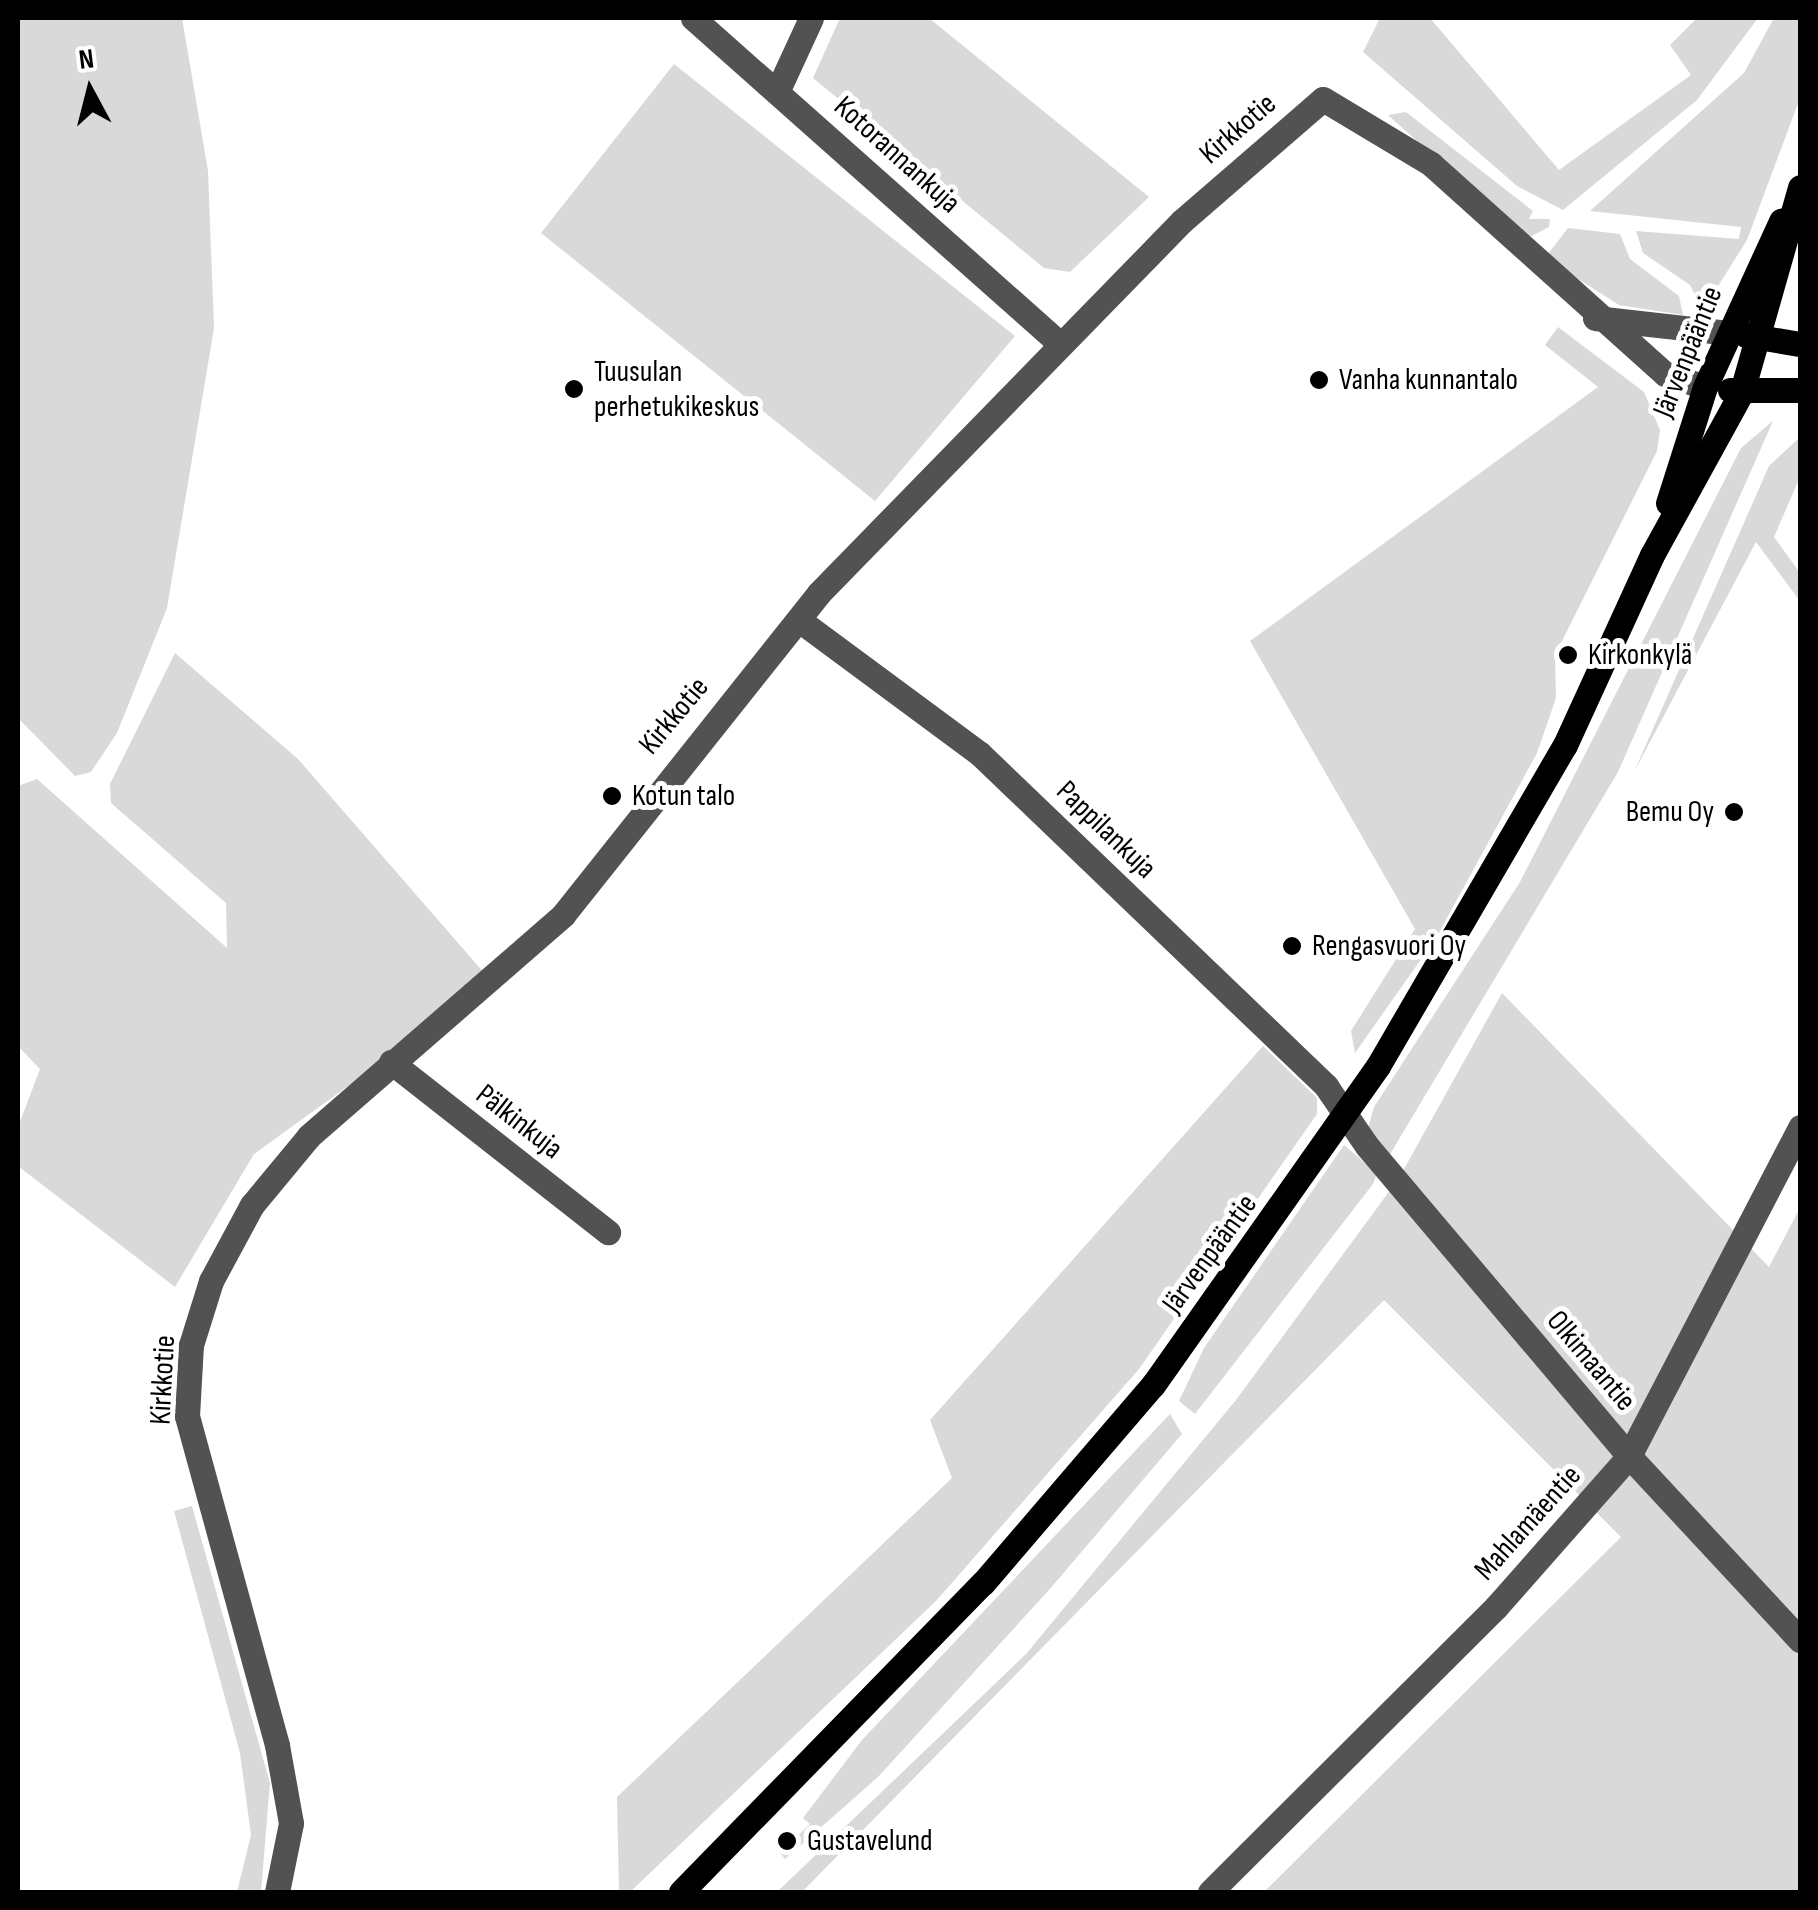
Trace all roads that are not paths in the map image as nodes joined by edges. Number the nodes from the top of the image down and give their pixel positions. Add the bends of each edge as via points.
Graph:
1 (693, 18) edge
2 (811, 18) edge
3 (777, 92) junction
4 (1800, 184) edge
5 (1595, 318) junction
6 (1728, 333) junction
7 (1764, 338) junction
8 (1058, 342) junction
9 (1800, 344) edge
10 (1705, 387) junction
11 (1800, 390) edge
12 (1742, 391) junction
13 (1652, 555) junction
14 (799, 620) junction
15 (391, 1062) junction
16 (1346, 1112) junction
17 (1800, 1127) edge
18 (608, 1232) dead end
19 (1629, 1456) junction
20 (1800, 1640) edge
21 (277, 1892) edge
22 (681, 1892) edge
23 (1210, 1892) edge

1 - 3 street, Kotorannankuja
2 - 3 street
3 - 8 street, Kotorannankuja
4 - 6 main road, Järvenpääntie
4 - 7 main road, Järvenpääntie
5 - 6 street
5 - 8 street, Kirkkotie via 1431,164 1323,99
5 - 10 street, Kirkkotie via 1664,374
6 - 7 main road
6 - 10 main road, Järvenpääntie
7 - 9 main road
7 - 12 main road, Järvenpääntie
8 - 14 street, Kirkkotie
10 - 12 main road
10 - 13 main road, Järvenpääntie
11 - 12 main road
12 - 13 main road, Järvenpääntie
13 - 16 main road, Järvenpääntie via 1565,745
14 - 15 street, Kirkkotie via 669,771 563,915
14 - 16 street, Pappilankuja via 980,754
15 - 18 street, Pälkinkuja
15 - 21 street, Kirkkotie via 309,1136 252,1205 211,1281 192,1345 187,1416 197,1466 261,1680 291,1822
16 - 19 street, Olkimaantie
16 - 22 main road, Järvenpääntie via 1153,1385 984,1583
17 - 19 street, Mahlamäentie
19 - 20 street, Olkimaantie
19 - 23 street, Mahlamäentie via 1496,1608

